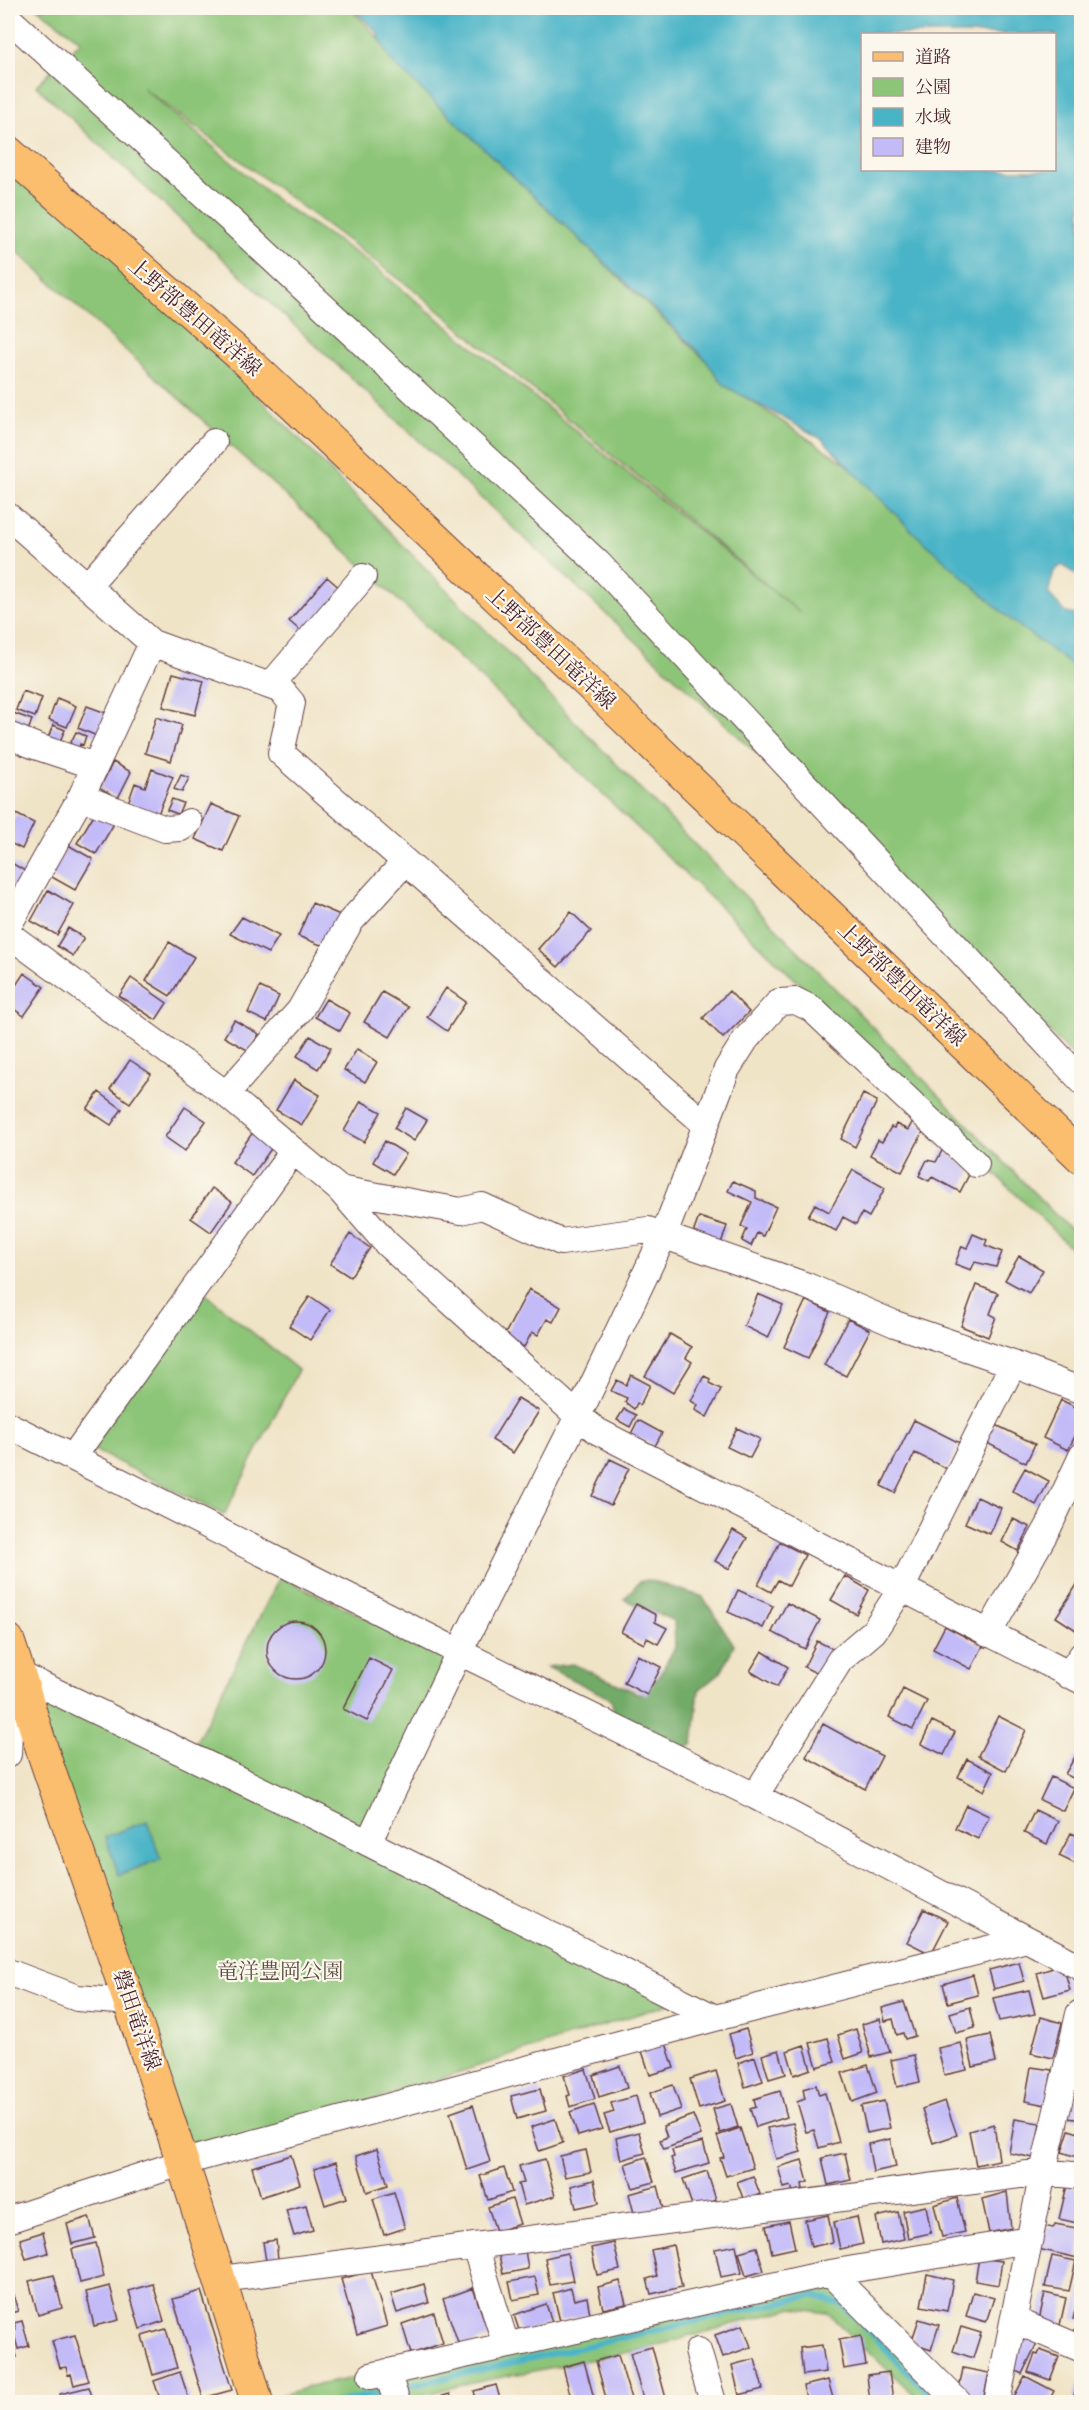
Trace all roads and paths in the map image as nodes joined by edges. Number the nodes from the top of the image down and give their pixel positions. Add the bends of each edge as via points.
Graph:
1 (8, 18) edge
2 (8, 152) edge
3 (214, 442) dead end
4 (8, 516) edge
5 (363, 577) dead end
6 (87, 586) junction
7 (152, 643) junction
8 (270, 686) junction
9 (8, 735) edge
10 (95, 766) junction
11 (81, 797) junction
12 (189, 822) dead end
13 (405, 862) junction
14 (8, 926) edge
15 (8, 934) edge
16 (1082, 1081) edge
17 (226, 1094) junction
18 (706, 1125) junction
19 (293, 1151) junction
20 (1082, 1158) edge
21 (976, 1164) dead end
22 (339, 1190) junction
23 (664, 1234) junction
24 (1013, 1364) junction
25 (1082, 1391) edge
26 (578, 1416) junction
27 (8, 1425) edge
28 (1082, 1456) edge
29 (73, 1457) junction
30 (901, 1589) junction
31 (988, 1634) junction
32 (8, 1641) edge
33 (459, 1652) junction
34 (1077, 1670) edge
35 (13, 1671) edge
36 (28, 1708) junction
37 (8, 1754) edge
38 (755, 1796) junction
39 (368, 1843) junction
40 (1027, 1939) junction
41 (1082, 1968) edge
42 (8, 1972) edge
43 (132, 2002) junction
44 (1082, 2012) edge
45 (715, 2018) junction
46 (184, 2162) junction
47 (1043, 2172) junction
48 (1082, 2176) edge
49 (8, 2220) edge
50 (1029, 2240) junction
51 (475, 2246) junction
52 (830, 2272) junction
53 (221, 2279) junction
54 (1014, 2320) junction
55 (506, 2345) junction
56 (1082, 2349) edge
57 (698, 2351) dead end
58 (256, 2402) edge
59 (397, 2403) edge
60 (713, 2403) edge
61 (958, 2403) edge
62 (997, 2403) edge

1 - 16 street via 598,563
2 - 20 main road, 上野部豊田竜洋線 via 249,363
3 - 6 street
4 - 6 street
5 - 8 street
6 - 7 street
7 - 8 street
7 - 10 street
8 - 13 street via 281,690 292,703 281,753
9 - 10 street
10 - 11 street
11 - 12 street via 165,829 181,828
11 - 14 street
13 - 17 street via 350,921 300,1010
13 - 18 street
15 - 17 street
17 - 19 street
18 - 21 street via 727,1069 746,1039 778,1002 796,1001 812,1009
18 - 23 street
19 - 22 street
19 - 29 street
22 - 23 street via 461,1211 482,1206 561,1242 648,1230
22 - 26 street via 387,1244
23 - 24 street via 807,1286 896,1324
23 - 26 street
24 - 25 street
24 - 30 street
26 - 30 street via 597,1431
26 - 33 street
27 - 29 street
28 - 31 street via 1049,1526
29 - 33 street
30 - 31 street
30 - 38 street via 874,1630 840,1660
31 - 34 street
32 - 35 main road, 磐田竜洋線
33 - 38 street
33 - 39 street
35 - 36 main road, 磐田竜洋線
35 - 39 street
36 - 37 street via 9,1734
36 - 43 main road, 磐田竜洋線
38 - 40 street
39 - 45 street
40 - 41 street
40 - 45 street
42 - 43 street via 77,1998
43 - 46 main road, 磐田竜洋線
44 - 47 street
45 - 46 street
46 - 49 street
46 - 53 main road, 磐田竜洋線
47 - 48 street
47 - 50 street
47 - 51 street
50 - 52 street
50 - 54 street
51 - 53 street
51 - 55 street
52 - 55 street
52 - 61 street
53 - 58 main road, 磐田竜洋線
54 - 56 street
54 - 62 street
55 - 59 street via 379,2374
57 - 60 street

